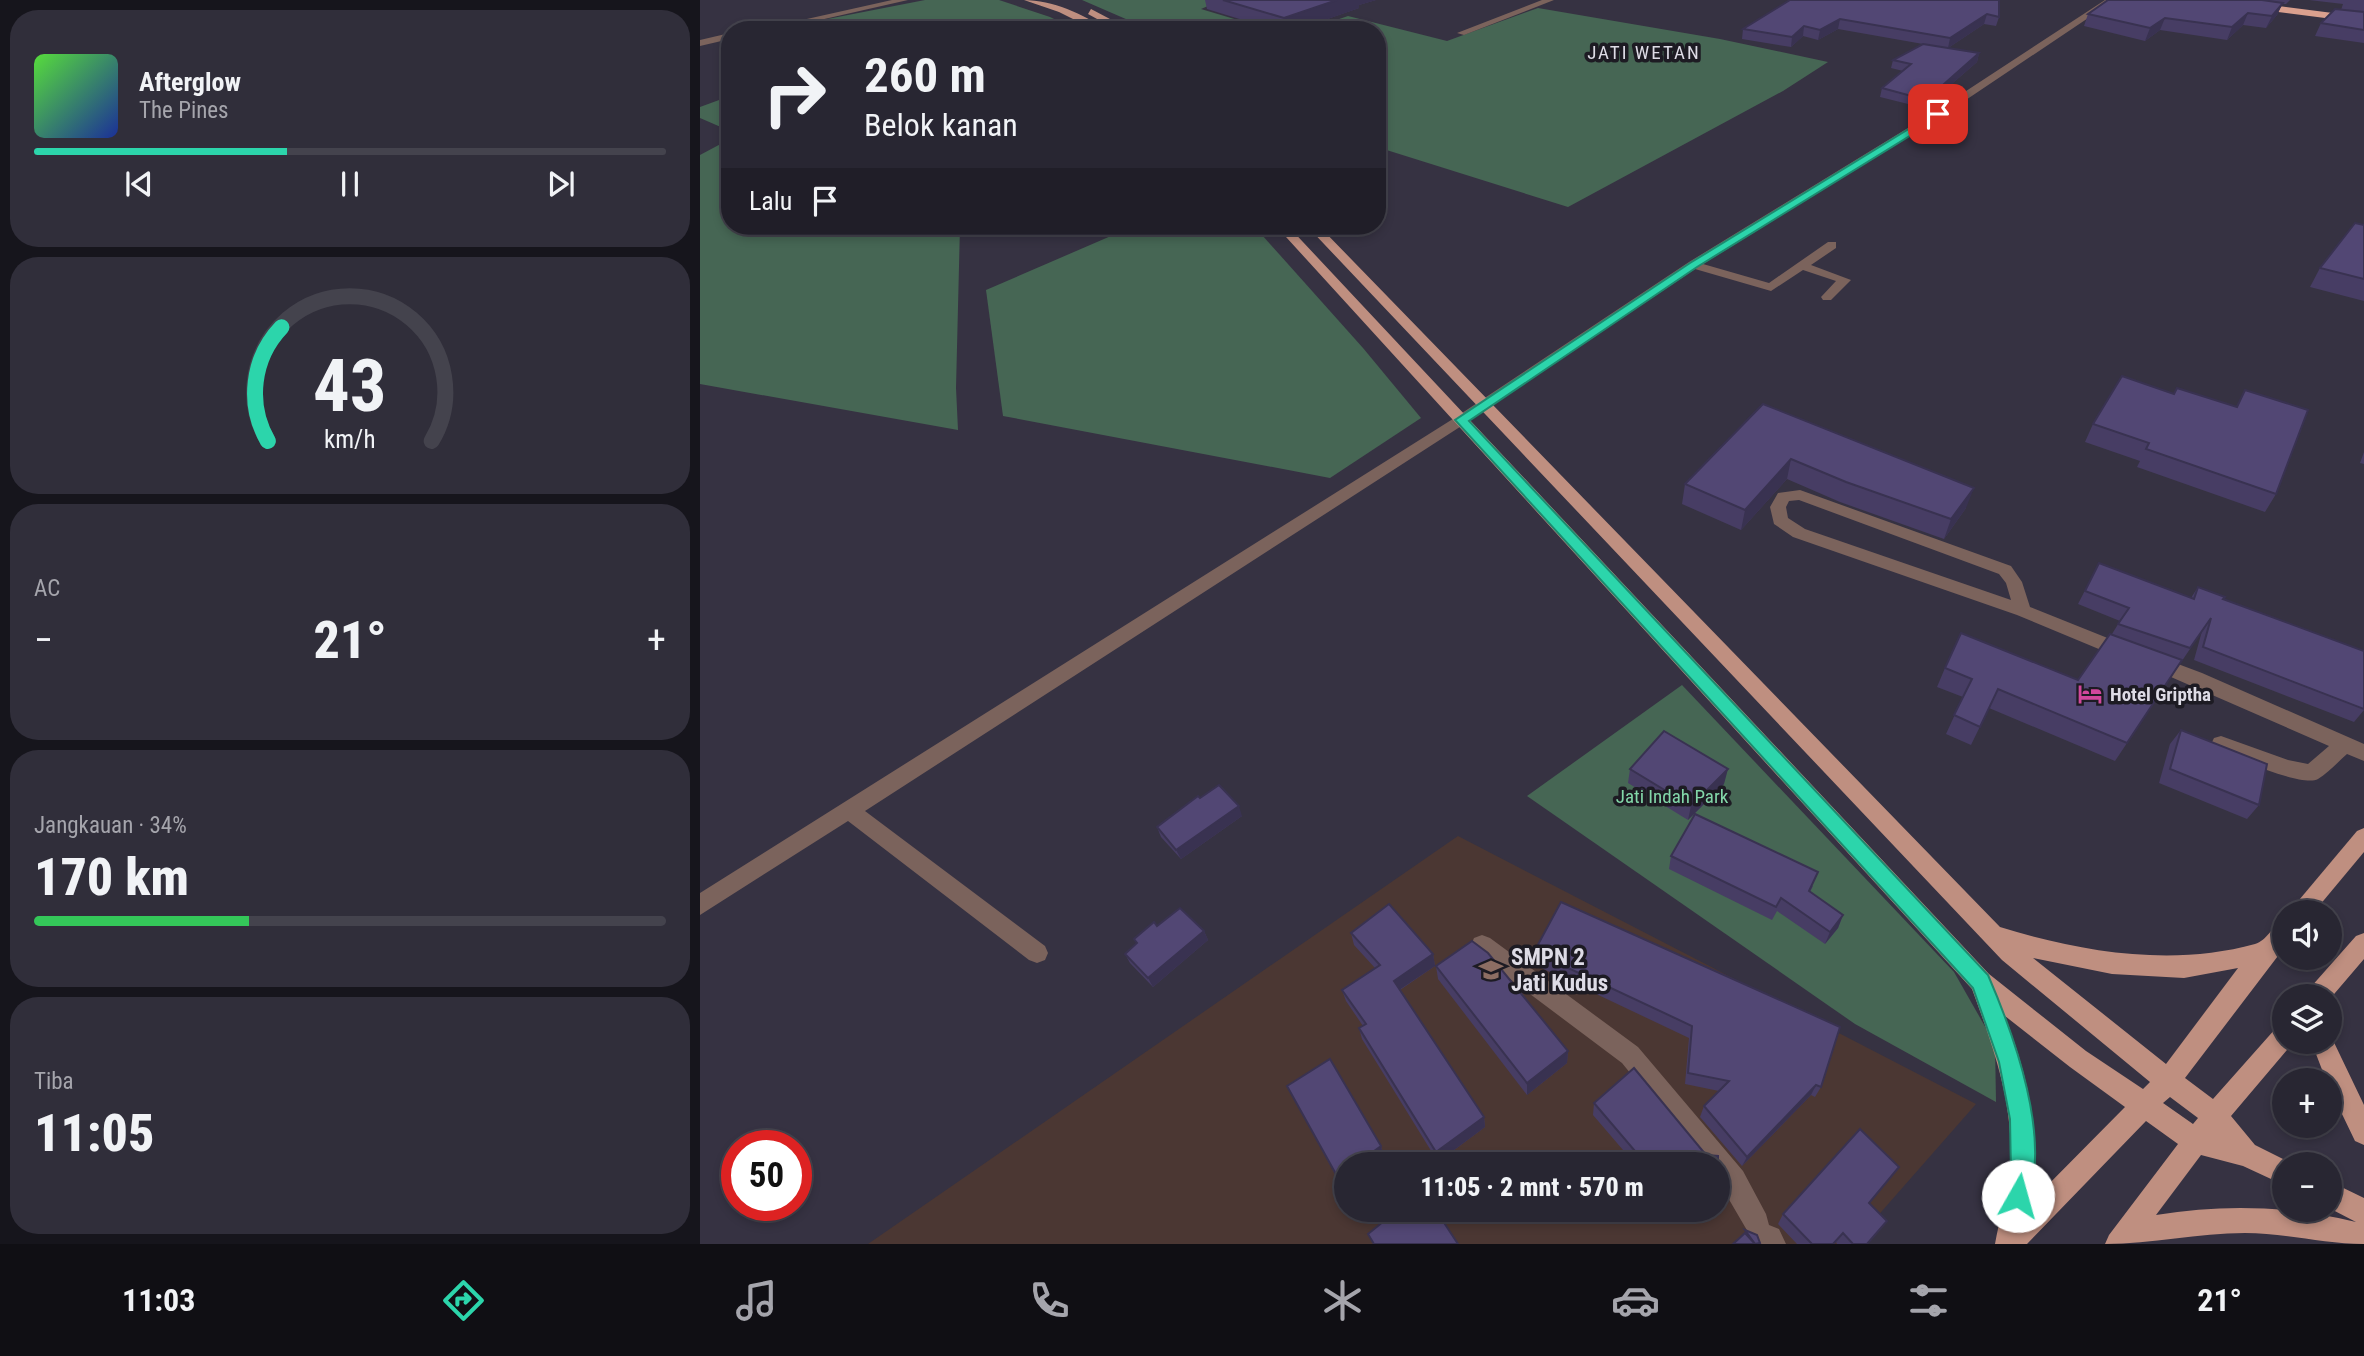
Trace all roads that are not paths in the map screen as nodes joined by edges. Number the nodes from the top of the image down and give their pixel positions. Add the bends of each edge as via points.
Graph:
1 (904, 0) edge
2 (1028, 0) edge
3 (1058, 0) edge
4 (1550, 0) edge
5 (2111, 0) edge
6 (2208, 0) edge
7 (2251, 0) edge
8 (2364, 15) edge
9 (2364, 20) edge
10 (805, 21) edge
11 (1084, 21) edge
12 (1108, 21) edge
13 (1461, 33) dead end
14 (721, 38) edge
15 (700, 43) edge
16 (1290, 235) edge
17 (1322, 235) edge
18 (1832, 245) dead end
19 (1693, 265) junction
20 (1803, 265) junction
21 (1827, 298) dead end
22 (1484, 405) junction
23 (1461, 420) junction
24 (2024, 611) junction
25 (2221, 744) edge
26 (2345, 744) junction
27 (2364, 753) edge
28 (849, 810) junction
29 (2364, 837) edge
30 (2310, 900) edge
31 (700, 905) edge
32 (1992, 934) junction
33 (2364, 943) edge
34 (1482, 945) edge
35 (2272, 945) edge
36 (1037, 953) dead end
37 (2265, 953) junction
38 (1981, 982) junction
39 (2328, 984) edge
40 (2272, 1050) edge
41 (2327, 1054) edge
42 (2168, 1081) junction
43 (2142, 1105) junction
44 (2215, 1116) junction
45 (2364, 1132) edge
46 (2196, 1141) junction
47 (2246, 1154) junction
48 (2272, 1166) edge
49 (2342, 1201) edge
50 (2364, 1212) edge
51 (1766, 1235) edge
52 (2364, 1237) edge
53 (2122, 1239) edge
54 (2008, 1244) edge

1 - 10 street
2 - 11 main road
3 - 12 main road
4 - 13 street
5 - 19 street via 1938,114
6 - 9 highway
7 - 8 highway
14 - 15 street
16 - 23 main road
17 - 22 main road
18 - 20 street
19 - 20 street via 1771,287
19 - 22 street
20 - 21 street via 1845,280
22 - 23 street
22 - 32 main road
23 - 28 street
23 - 38 main road
24 - 24 street via 1799,533 1780,520 1778,507 1784,497 1800,495 2005,570
24 - 26 street via 2180,671
25 - 26 street via 2311,773
26 - 27 street
28 - 31 street
28 - 36 street
29 - 30 main road
32 - 37 main road via 2040,950 2112,964 2184,967
32 - 42 main road
33 - 39 main road
34 - 51 street via 1630,1055 1734,1180
35 - 37 main road
37 - 42 main road
38 - 43 main road
38 - 54 main road via 2010,1062 2021,1119 2023,1173
40 - 44 main road
41 - 45 main road
42 - 43 main road
42 - 44 main road
43 - 46 main road
43 - 54 main road
44 - 46 main road
44 - 47 main road
46 - 47 main road
46 - 53 main road
47 - 48 main road
49 - 50 main road
52 - 53 main road via 2288,1222 2207,1219

